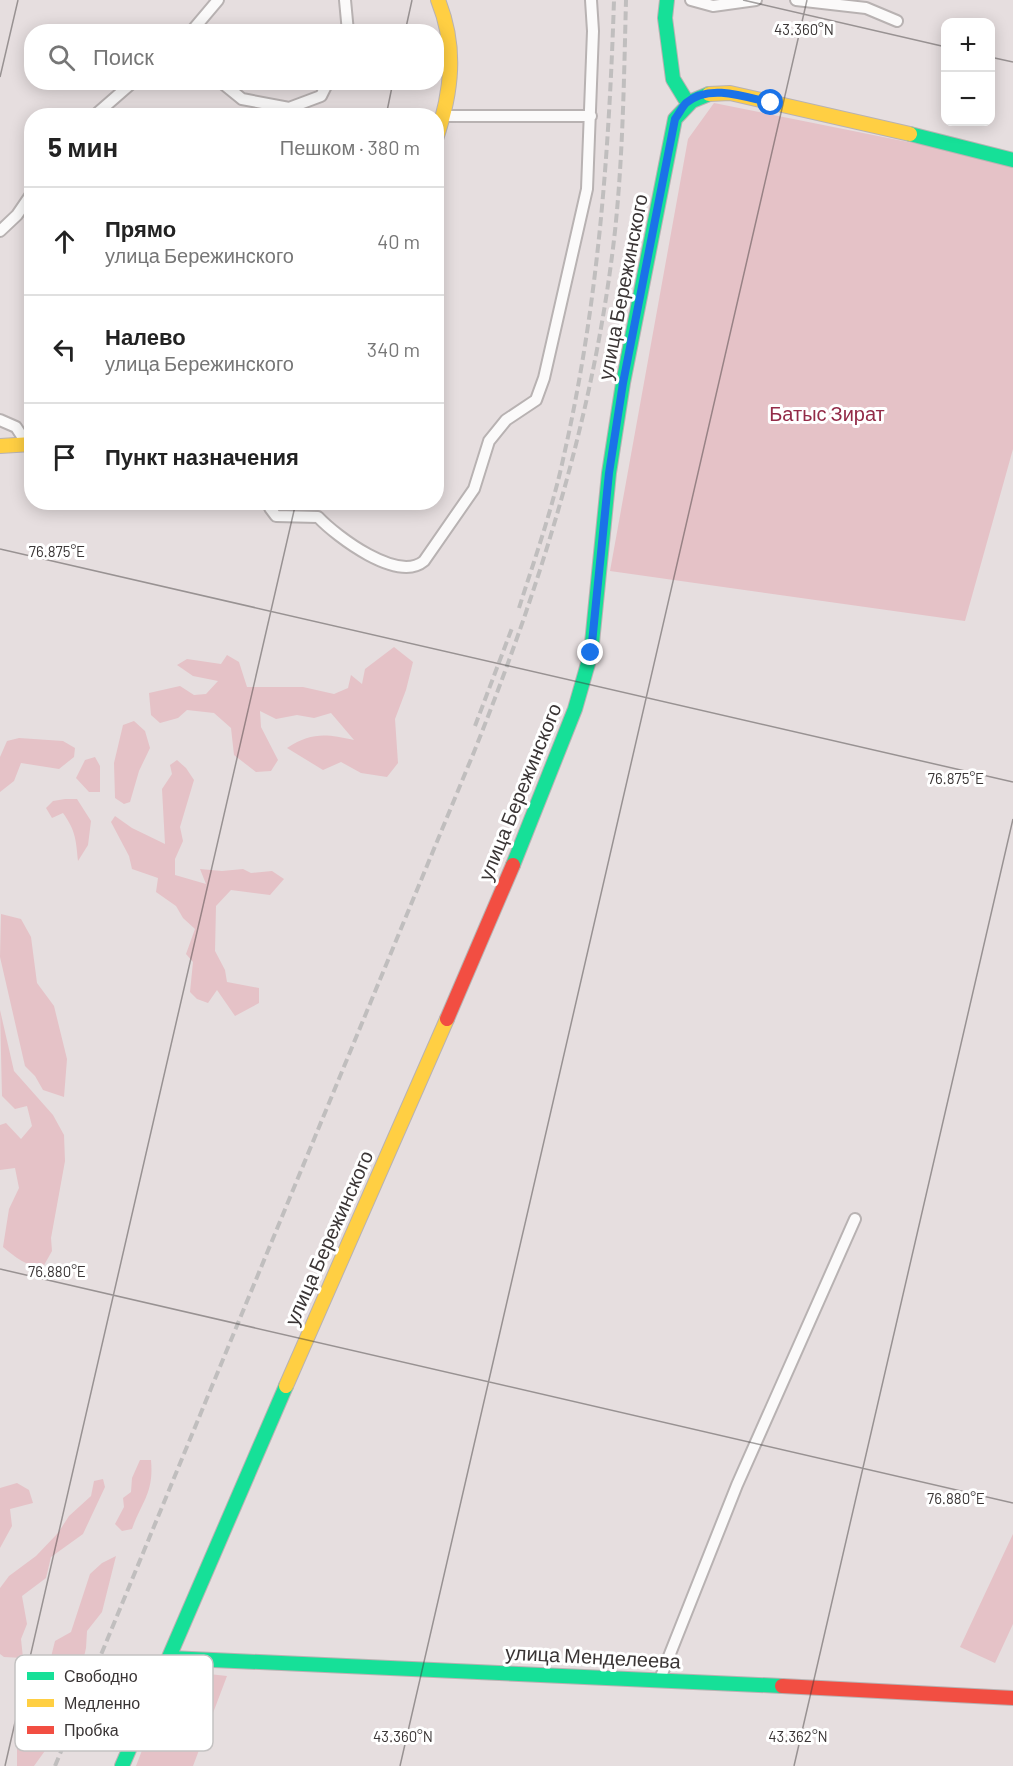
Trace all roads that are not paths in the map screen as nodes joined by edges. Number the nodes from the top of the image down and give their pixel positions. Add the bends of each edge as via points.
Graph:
1 (218, 0) edge
2 (345, 0) edge
3 (438, 0) edge
4 (591, 0) edge
5 (667, 0) edge
6 (691, 0) edge
7 (756, 0) edge
8 (796, 0) edge
9 (715, 3) edge
10 (897, 21) dead end
11 (198, 24) edge
12 (347, 24) edge
13 (124, 90) edge
14 (231, 90) edge
15 (324, 90) edge
16 (687, 102) junction
17 (103, 108) edge
18 (289, 108) edge
19 (289, 108) edge
20 (445, 116) joint
21 (591, 116) junction
22 (1013, 160) edge
23 (24, 205) edge
24 (0, 231) edge
25 (0, 420) edge
26 (24, 437) edge
27 (24, 444) edge
28 (0, 446) edge
29 (272, 510) edge
30 (855, 1219) dead end
31 (171, 1655) edge
32 (213, 1660) edge
33 (660, 1679) junction
34 (1013, 1698) edge
35 (129, 1751) edge
36 (122, 1766) edge

1 - 11 street
2 - 12 street
3 - 20 main road via 449,32 452,57
4 - 21 street
5 - 16 main road via 665,18 673,79
6 - 9 street
7 - 9 street
8 - 10 street via 866,8
13 - 17 street
14 - 18 street via 242,99
15 - 19 street via 321,96
16 - 22 main road via 705,95 730,93
16 - 31 main road, улица Бережинского via 675,119 623,383 609,473 591,653 575,709 520,849
20 - 21 street
21 - 29 street via 587,189 540,393 506,420 489,441 474,489 424,561 416,567 403,568 386,563 334,534 318,517 276,516
23 - 24 street
25 - 26 street via 16,427
27 - 28 main road
30 - 33 street via 737,1485
32 - 33 main road, улица Менделеева
33 - 34 main road, улица Менделеева
35 - 36 main road, улица Бережинского

